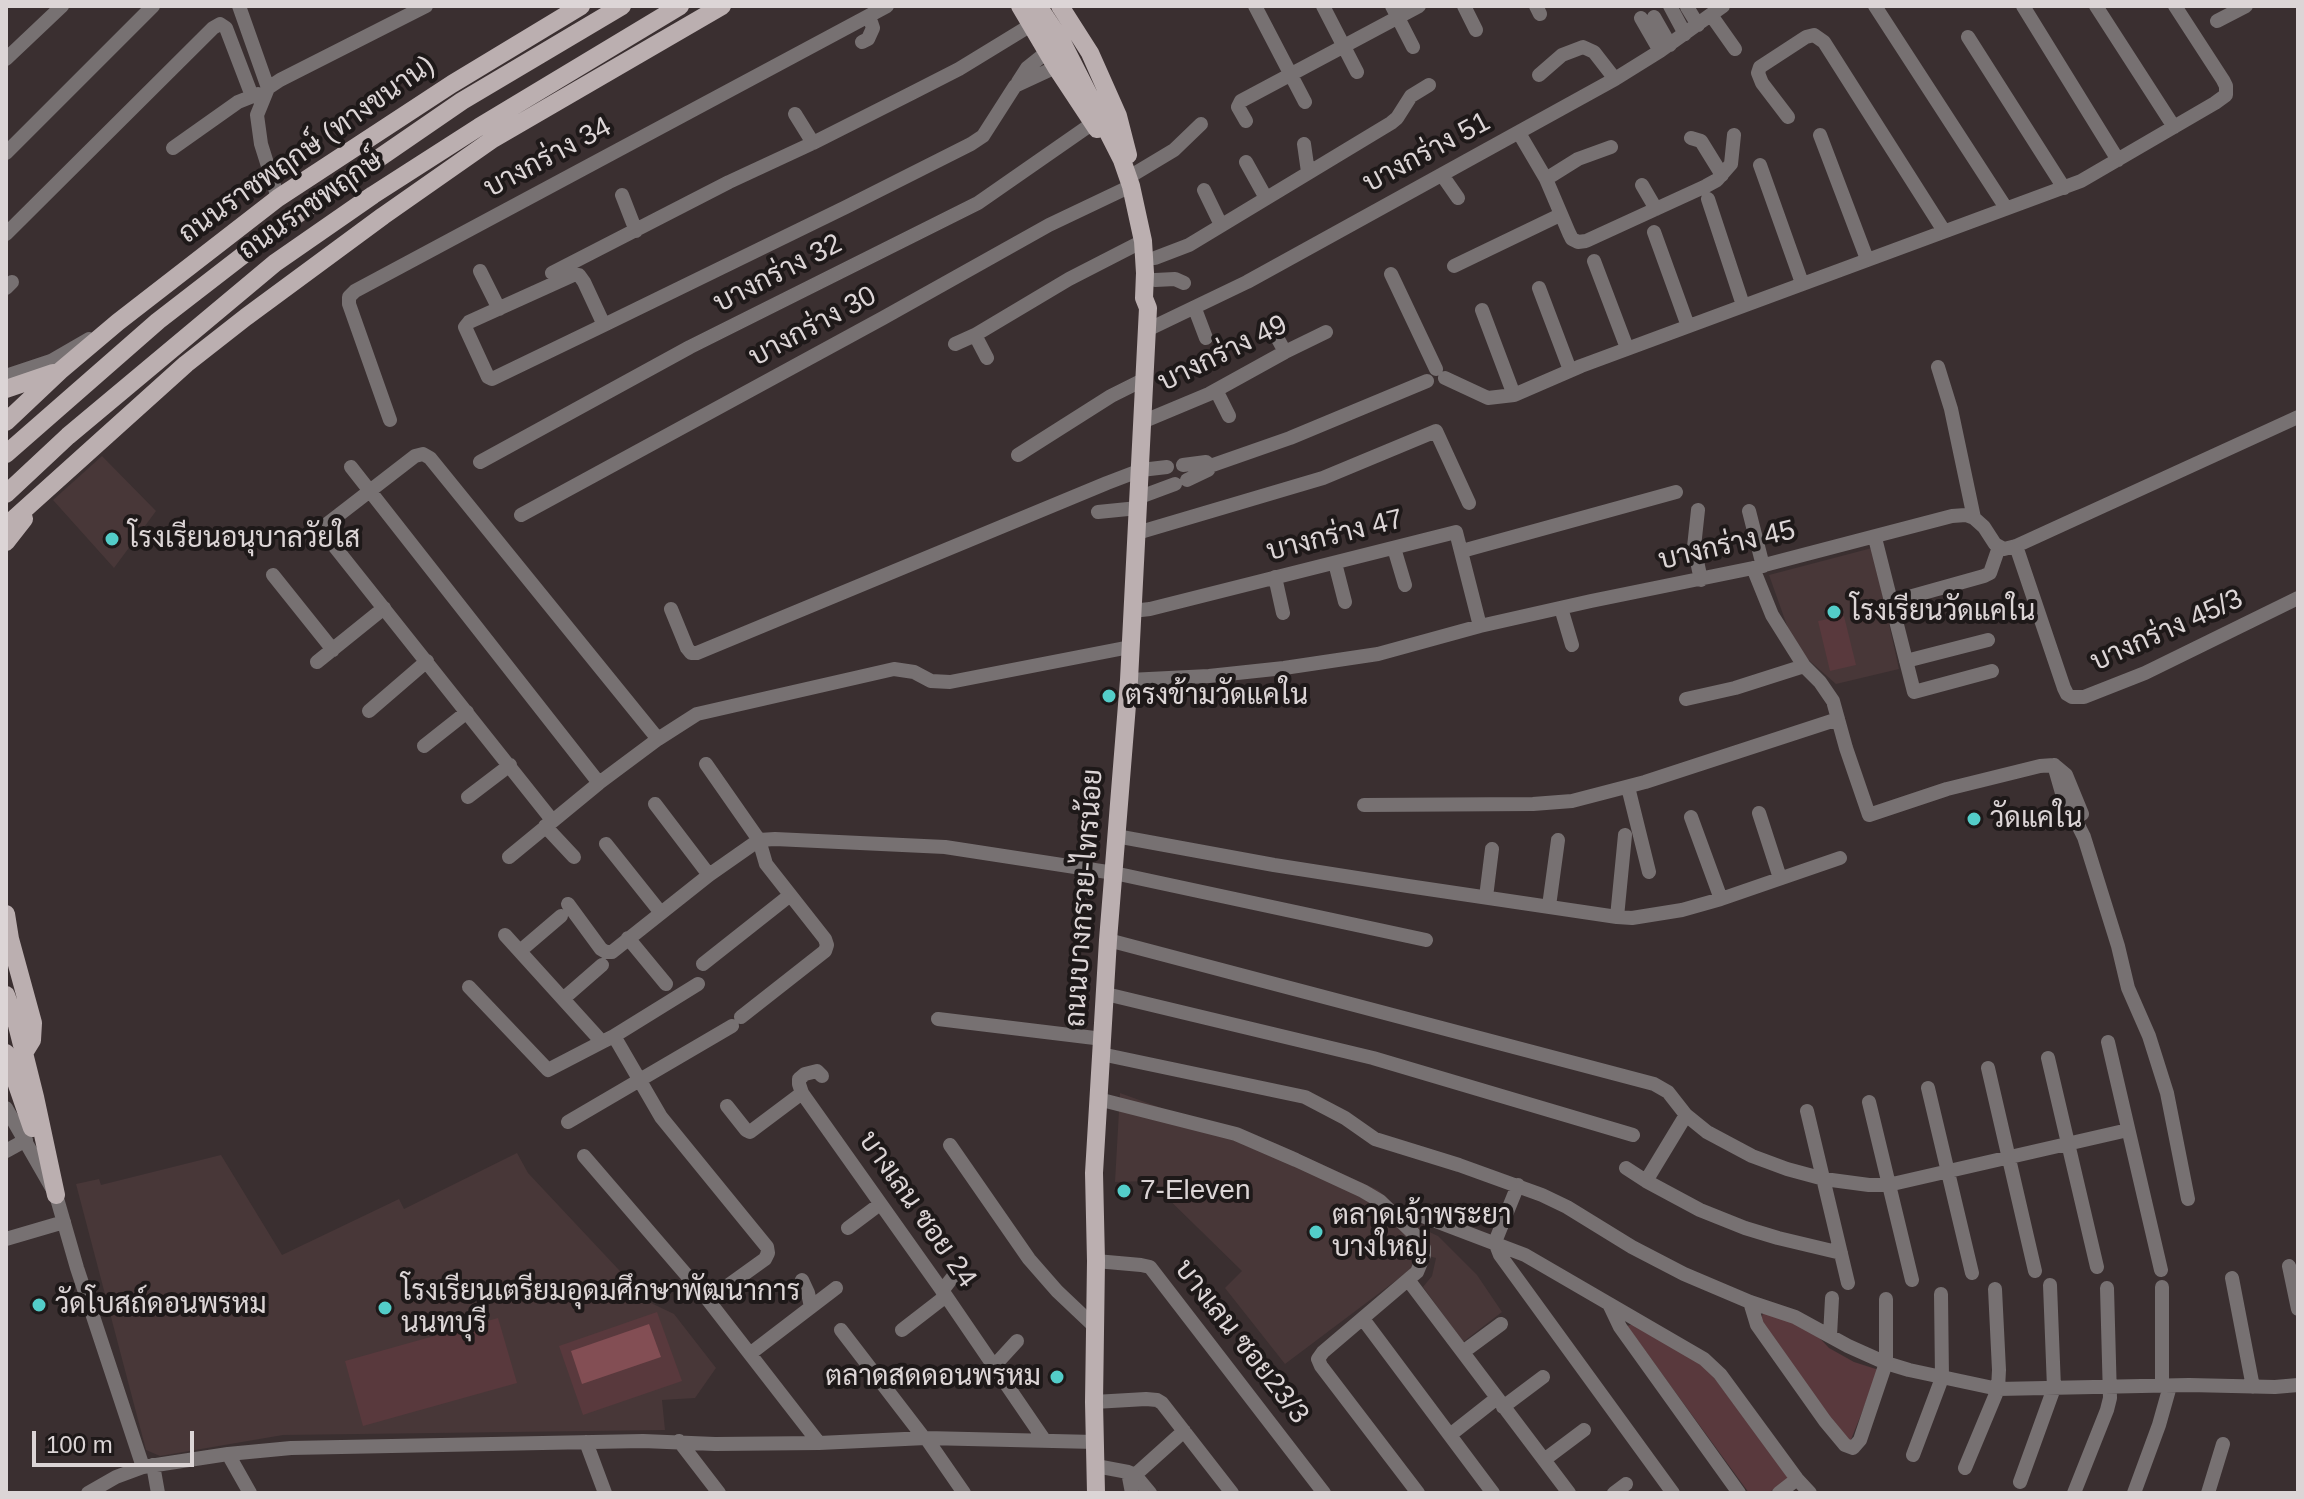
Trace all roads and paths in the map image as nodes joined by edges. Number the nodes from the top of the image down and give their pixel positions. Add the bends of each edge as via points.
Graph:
1 (62, 6) edge
2 (153, 6) edge
3 (239, 6) edge
4 (426, 6) edge
5 (581, 6) edge
6 (622, 6) edge
7 (681, 6) edge
8 (722, 6) edge
9 (887, 6) edge
10 (1020, 6) edge
11 (1038, 6) edge
12 (1045, 6) edge
13 (1060, 6) edge
14 (1255, 6) edge
15 (1323, 6) edge
16 (1419, 6) edge
17 (1464, 6) edge
18 (1670, 6) edge
19 (1875, 6) edge
20 (2023, 6) edge
21 (2096, 6) edge
22 (2175, 6) edge
23 (2246, 6) edge
24 (1687, 7) edge
25 (1717, 11) edge
26 (1395, 12) edge
27 (869, 16) junction
28 (1647, 17) dead end
29 (2217, 21) dead end
30 (1031, 25) junction
31 (1698, 25) junction
32 (1476, 30) dead end
33 (1685, 34) junction
34 (1968, 37) dead end
35 (862, 42) dead end
36 (1344, 45) junction
37 (1413, 47) dead end
38 (1665, 48) junction
39 (1735, 49) dead end
40 (6, 59) edge
41 (1051, 59) junction
42 (610, 70) junction
43 (1357, 72) dead end
44 (1290, 74) junction
45 (1539, 75) dead end
46 (1615, 79) junction
47 (1429, 85) dead end
48 (262, 92) junction
49 (462, 101) junction
50 (1097, 101) junction
51 (1305, 102) dead end
52 (795, 114) dead end
53 (1788, 117) dead end
54 (1246, 121) dead end
55 (1093, 123) junction
56 (1201, 124) dead end
57 (2174, 127) junction
58 (1519, 133) junction
59 (1734, 135) dead end
60 (1820, 135) dead end
61 (1691, 138) dead end
62 (813, 143) junction
63 (1304, 144) dead end
64 (1611, 147) dead end
65 (173, 148) dead end
66 (6, 153) edge
67 (347, 153) junction
68 (2118, 160) junction
69 (1246, 162) dead end
70 (1760, 165) dead end
71 (1308, 172) junction
72 (1130, 174) junction
73 (1442, 175) junction
74 (1722, 175) junction
75 (1546, 179) junction
76 (1642, 185) dead end
77 (2064, 188) junction
78 (1204, 190) dead end
79 (622, 195) dead end
80 (278, 198) junction
81 (1266, 198) junction
82 (1458, 198) dead end
83 (1708, 199) dead end
84 (2006, 208) junction
85 (1656, 209) junction
86 (1560, 215) junction
87 (1221, 225) junction
88 (636, 231) junction
89 (1944, 231) junction
90 (1654, 232) dead end
91 (6, 234) edge
92 (1143, 241) junction
93 (1155, 258) junction
94 (1867, 259) junction
95 (1594, 261) dead end
96 (1454, 266) dead end
97 (480, 271) dead end
98 (552, 273) dead end
99 (1391, 274) dead end
100 (1155, 280) junction
101 (1184, 283) dead end
102 (1802, 283) junction
103 (1539, 288) dead end
104 (1743, 305) junction
105 (1148, 308) junction
106 (499, 309) junction
107 (1195, 309) junction
108 (1482, 310) dead end
109 (118, 322) junction
110 (604, 325) junction
111 (1688, 326) junction
112 (1272, 328) dead end
113 (1147, 330) junction
114 (1326, 332) dead end
115 (975, 335) junction
116 (1206, 338) dead end
117 (955, 344) dead end
118 (1627, 348) junction
119 (1285, 352) junction
120 (987, 358) dead end
121 (1938, 367) dead end
122 (1570, 370) junction
123 (60, 371) junction
124 (6, 376) edge
125 (1436, 376) junction
126 (1145, 379) junction
127 (6, 389) edge
128 (1216, 390) junction
129 (1514, 395) junction
130 (1229, 416) dead end
131 (2298, 417) edge
132 (390, 420) dead end
133 (6, 422) edge
134 (1142, 422) junction
135 (6, 454) edge
136 (1018, 455) dead end
137 (480, 462) dead end
138 (351, 467) dead end
139 (1167, 467) dead end
140 (1141, 470) junction
141 (370, 491) junction
142 (1676, 492) dead end
143 (6, 494) edge
144 (39, 497) junction
145 (1139, 503) junction
146 (1469, 503) dead end
147 (1698, 510) dead end
148 (1749, 511) dead end
149 (1098, 512) dead end
150 (521, 515) dead end
151 (1974, 518) junction
152 (6, 526) edge
153 (1137, 533) junction
154 (1875, 538) junction
155 (6, 542) edge
156 (2016, 546) junction
157 (1999, 547) junction
158 (1394, 548) junction
159 (1462, 551) junction
160 (1335, 563) junction
161 (1758, 567) junction
162 (273, 575) dead end
163 (1275, 577) junction
164 (1701, 580) junction
165 (1405, 585) dead end
166 (2298, 598) edge
167 (1345, 602) dead end
168 (1891, 602) junction
169 (384, 608) junction
170 (1561, 608) junction
171 (671, 609) dead end
172 (1132, 611) junction
173 (1283, 613) dead end
174 (1480, 626) junction
175 (1988, 640) dead end
176 (1572, 645) dead end
177 (1130, 647) junction
178 (333, 650) junction
179 (427, 661) junction
180 (1906, 661) junction
181 (317, 662) dead end
182 (1804, 666) junction
183 (1992, 671) dead end
184 (1129, 680) junction
185 (1686, 699) dead end
186 (369, 711) dead end
187 (467, 712) junction
188 (1838, 719) junction
189 (658, 739) junction
190 (424, 746) dead end
191 (706, 764) dead end
192 (510, 765) junction
193 (2054, 765) junction
194 (599, 783) junction
195 (1628, 787) junction
196 (468, 797) dead end
197 (655, 804) dead end
198 (1364, 805) dead end
199 (1759, 813) dead end
200 (2082, 814) dead end
201 (1691, 817) dead end
202 (548, 823) junction
203 (1625, 835) dead end
204 (1116, 836) junction
205 (759, 840) junction
206 (1558, 840) dead end
207 (606, 844) dead end
208 (1492, 849) dead end
209 (509, 857) dead end
210 (574, 857) dead end
211 (1840, 858) dead end
212 (1649, 872) dead end
213 (1114, 873) junction
214 (709, 875) junction
215 (1780, 878) junction
216 (789, 896) junction
217 (1486, 897) junction
218 (1721, 899) junction
219 (1549, 906) junction
220 (661, 913) junction
221 (6, 914) edge
222 (1617, 917) junction
223 (505, 935) dead end
224 (628, 938) junction
225 (1108, 940) junction
226 (1426, 940) dead end
227 (520, 951) junction
228 (6, 954) edge
229 (703, 964) dead end
230 (602, 965) dead end
231 (666, 984) dead end
232 (698, 984) dead end
233 (469, 987) dead end
234 (1106, 994) junction
235 (6, 995) edge
236 (563, 999) junction
237 (938, 1019) dead end
238 (17, 1025) junction
239 (608, 1039) junction
240 (2108, 1042) dead end
241 (1102, 1047) junction
242 (15, 1053) edge
243 (2048, 1058) dead end
244 (1988, 1068) dead end
245 (822, 1076) dead end
246 (640, 1081) junction
247 (1928, 1088) dead end
248 (6, 1092) edge
249 (802, 1093) junction
250 (1098, 1099) junction
251 (1869, 1102) dead end
252 (727, 1106) dead end
253 (6, 1108) edge
254 (1807, 1111) dead end
255 (1686, 1115) junction
256 (568, 1122) dead end
257 (2128, 1130) junction
258 (1633, 1135) dead end
259 (23, 1136) junction
260 (6, 1139) edge
261 (2069, 1144) junction
262 (950, 1145) dead end
263 (6, 1151) edge
264 (584, 1156) dead end
265 (2008, 1157) junction
266 (44, 1161) junction
267 (1626, 1168) dead end
268 (1949, 1172) junction
269 (1824, 1179) junction
270 (1646, 1181) junction
271 (1518, 1185) junction
272 (1888, 1185) junction
273 (56, 1195) junction
274 (2188, 1199) dead end
275 (880, 1204) junction
276 (1425, 1217) dead end
277 (64, 1222) junction
278 (848, 1228) dead end
279 (6, 1239) edge
280 (1495, 1242) junction
281 (1841, 1253) junction
282 (1096, 1261) junction
283 (2289, 1266) dead end
284 (2097, 1267) dead end
285 (2161, 1270) dead end
286 (2035, 1271) dead end
287 (956, 1273) dead end
288 (1972, 1273) dead end
289 (2232, 1278) dead end
290 (802, 1280) dead end
291 (1912, 1280) dead end
292 (1409, 1281) junction
293 (1848, 1283) dead end
294 (2050, 1285) dead end
295 (2162, 1287) dead end
296 (836, 1288) dead end
297 (2107, 1288) dead end
298 (1995, 1289) dead end
299 (944, 1293) junction
300 (1941, 1294) dead end
301 (1832, 1298) dead end
302 (1886, 1299) dead end
303 (708, 1300) junction
304 (1750, 1302) junction
305 (1610, 1306) junction
306 (811, 1307) junction
307 (2298, 1309) edge
308 (1363, 1319) junction
309 (1501, 1324) dead end
310 (1095, 1327) junction
311 (841, 1330) dead end
312 (902, 1330) dead end
313 (1830, 1336) junction
314 (1017, 1341) dead end
315 (1463, 1352) junction
316 (751, 1353) junction
317 (1886, 1363) junction
318 (995, 1365) junction
319 (1543, 1377) dead end
320 (1942, 1378) junction
321 (2298, 1385) edge
322 (2110, 1386) junction
323 (2166, 1386) junction
324 (2253, 1387) junction
325 (2054, 1388) junction
326 (1998, 1389) junction
327 (1094, 1402) junction
328 (1500, 1402) junction
329 (1584, 1430) dead end
330 (1184, 1431) junction
331 (1450, 1435) junction
332 (925, 1438) junction
333 (679, 1441) junction
334 (1045, 1441) junction
335 (586, 1442) junction
336 (1095, 1442) junction
337 (819, 1443) junction
338 (2223, 1444) dead end
339 (228, 1454) junction
340 (1913, 1455) dead end
341 (1544, 1460) junction
342 (148, 1466) junction
343 (1096, 1466) junction
344 (1965, 1468) dead end
345 (1132, 1474) junction
346 (1797, 1479) junction
347 (2020, 1482) dead end
348 (95, 1491) edge
349 (158, 1493) edge
350 (250, 1493) edge
351 (605, 1493) edge
352 (719, 1493) edge
353 (964, 1493) edge
354 (1096, 1493) edge
355 (1132, 1493) edge
356 (1150, 1493) edge
357 (1232, 1493) edge
358 (1324, 1493) edge
359 (1418, 1493) edge
360 (1493, 1493) edge
361 (1569, 1493) edge
362 (1673, 1493) edge
363 (1739, 1493) edge
364 (1779, 1493) edge
365 (1810, 1493) edge
366 (2074, 1493) edge
367 (2134, 1493) edge
368 (2208, 1493) edge

1 - 40 street
2 - 66 street
3 - 48 street
4 - 48 street
5 - 67 main road, ถนนราชพฤกษ์ (ทางขนาน)
6 - 49 main road, ถนนราชพฤกษ์
7 - 42 main road
7 - 143 main road, ถนนราชพฤกษ์ via 413,169 275,263
8 - 42 main road
9 - 27 street, บางกร่าง 34
10 - 30 main road
11 - 50 main road, ถนนบางกรวย-ไทรน้อย
12 - 50 main road, ถนนบางกรวย-ไทรน้อย
13 - 72 main road via 1090,53 1118,116
14 - 44 street
15 - 36 street
16 - 26 street
17 - 32 street
18 - 33 street
19 - 84 street
20 - 68 street
21 - 57 street
22 - 57 street via 2223,80 2226,95
23 - 29 street
24 - 31 street
25 - 31 street, บางกร่าง 51
25 - 39 street
26 - 36 street
26 - 37 street
27 - 35 street via 873,28
27 - 132 street, บางกร่าง 34 via 355,291 349,304
28 - 38 street
30 - 41 main road
30 - 62 street via 959,69
31 - 33 street, บางกร่าง 51
33 - 38 street, บางกร่าง 51
34 - 77 street
36 - 43 street
36 - 44 street
38 - 46 street, บางกร่าง 51
41 - 55 main road
41 - 110 street via 1015,86 977,141
42 - 144 main road via 493,139 246,317
44 - 51 street
44 - 54 street via 1239,103
45 - 46 street via 1562,55 1583,47 1594,52
46 - 58 street, บางกร่าง 51
47 - 71 street via 1411,96 1391,123
48 - 65 street via 223,111
48 - 80 street via 257,115 261,144
48 - 91 street via 220,24
49 - 67 main road
49 - 135 main road, ถนนราชพฤกษ์ via 286,222 158,321
50 - 72 main road, ถนนบางกรวย-ไทรน้อย
52 - 62 street
53 - 89 street via 1758,73 1814,35 1824,42
55 - 72 main road
55 - 137 street, บางกร่าง 32 via 978,203 690,347
56 - 72 street, บางกร่าง 30 via 1174,150
57 - 68 street
58 - 73 street, บางกร่าง 51
58 - 75 street
59 - 74 street via 1731,164
60 - 94 street
61 - 74 street via 1701,141
62 - 88 street
63 - 71 street
64 - 75 street
67 - 80 main road, ถนนราชพฤกษ์ (ทางขนาน)
68 - 77 street
69 - 81 street
70 - 102 street
71 - 81 street
72 - 92 main road, ถนนบางกรวย-ไทรน้อย
72 - 93 main road, ถนนบางกรวย-ไทรน้อย via 1142,196
72 - 150 street, บางกร่าง 30 via 896,311
73 - 82 street
73 - 107 street, บางกร่าง 51
74 - 85 street
75 - 86 street
76 - 85 street
77 - 84 street
78 - 87 street
79 - 88 street
80 - 109 main road, ถนนราชพฤกษ์ (ทางขนาน)
81 - 87 street
83 - 104 street
84 - 89 street
85 - 86 street via 1578,242
86 - 96 street
87 - 93 street via 1180,250
88 - 98 street
89 - 94 street
90 - 111 street
92 - 105 main road, ถนนบางกรวย-ไทรน้อย
92 - 115 street
93 - 100 main road, ถนนบางกรวย-ไทรน้อย
94 - 102 street
95 - 118 street
97 - 106 street
99 - 125 street
100 - 101 street
100 - 105 main road, ถนนบางกรวย-ไทรน้อย
102 - 104 street
103 - 122 street
104 - 111 street
105 - 113 main road, ถนนบางกรวย-ไทรน้อย
106 - 110 street via 579,275
106 - 110 street via 465,327 492,379
107 - 113 street, บางกร่าง 51
107 - 116 street
108 - 129 street
109 - 123 main road, ถนนราชพฤกษ์ (ทางขนาน)
109 - 124 street via 51,361
111 - 118 street
112 - 119 street
113 - 126 main road, ถนนบางกรวย-ไทรน้อย
114 - 119 street, บางกร่าง 49
115 - 117 street
115 - 120 street
118 - 122 street
119 - 128 street, บางกร่าง 49
121 - 151 street
122 - 129 street
123 - 127 main road
123 - 133 main road, ถนนราชพฤกษ์ (ทางขนาน)
125 - 129 street via 1488,398
125 - 145 street via 1290,438 1182,476
126 - 134 main road, ถนนบางกรวย-ไทรน้อย
126 - 136 street
128 - 130 street
128 - 134 street, บางกร่าง 49
131 - 156 street
134 - 140 main road, ถนนบางกรวย-ไทรน้อย
138 - 141 street
139 - 140 street
140 - 145 main road, ถนนบางกรวย-ไทรน้อย
140 - 171 street via 697,653 687,648
141 - 169 street via 324,529
141 - 189 street via 415,456 430,458
141 - 194 street
142 - 159 street
144 - 152 main road
144 - 155 main road
145 - 149 street
145 - 153 main road, ถนนบางกรวย-ไทรน้อย
146 - 153 street via 1436,431 1323,478
147 - 164 street via 1694,547
148 - 161 street
151 - 154 street, บางกร่าง 45 via 1952,516
151 - 157 street
153 - 172 main road, ถนนบางกรวย-ไทรน้อย
154 - 161 street, บางกร่าง 45
154 - 168 street
156 - 157 street
156 - 166 street, บางกร่าง 45/3 via 2064,688 2079,699 2145,673
157 - 168 street via 1990,573
158 - 159 street, บางกร่าง 47 via 1456,532
158 - 160 street, บางกร่าง 47
158 - 165 street
159 - 174 street
160 - 163 street, บางกร่าง 47
160 - 167 street
161 - 164 street, บางกร่าง 45
161 - 182 street via 1772,615
162 - 178 street
163 - 172 street, บางกร่าง 47
163 - 173 street
164 - 170 street, บางกร่าง 45
168 - 180 street
169 - 178 street
169 - 179 street
170 - 174 street, บางกร่าง 45
170 - 176 street
172 - 177 main road, ถนนบางกรวย-ไทรน้อย
174 - 184 street, บางกร่าง 45 via 1332,662
175 - 180 street
177 - 184 main road, ถนนบางกรวย-ไทรน้อย
177 - 189 street via 950,682 894,669 697,714
178 - 181 street
179 - 186 street
179 - 187 street
180 - 183 street via 1914,692
182 - 185 street
182 - 188 street via 1827,690
184 - 204 main road, ถนนบางกรวย-ไทรน้อย
187 - 190 street
187 - 192 street
188 - 193 street via 1869,815 1947,789
188 - 195 street
189 - 194 street
191 - 205 street
192 - 196 street
192 - 202 street
193 - 200 street via 2066,775
193 - 274 street via 2068,814 2084,837 2128,988 2167,1093
194 - 202 street
195 - 198 street via 1533,804
195 - 212 street
197 - 214 street
199 - 215 street
201 - 218 street
202 - 209 street
202 - 210 street
203 - 222 street
204 - 213 main road, ถนนบางกรวย-ไทรน้อย
204 - 217 street
205 - 213 street via 945,847
205 - 214 street
205 - 216 street via 766,864
206 - 219 street
207 - 220 street
208 - 217 street
211 - 215 street
213 - 225 main road, ถนนบางกรวย-ไทรน้อย
213 - 226 street
214 - 220 street
215 - 218 street
216 - 229 street
216 - 246 street via 825,939 825,951 737,1022
217 - 219 street
218 - 222 street via 1649,916
219 - 222 street
220 - 224 street
221 - 242 main road via 33,1023 32,1040
223 - 227 street
224 - 227 street via 606,952 564,910
224 - 231 street
225 - 234 main road, ถนนบางกรวย-ไทรน้อย
225 - 255 street via 1654,1084
227 - 236 street
228 - 238 main road
230 - 236 street
232 - 239 street
233 - 239 street via 548,1070
234 - 241 main road, ถนนบางกรวย-ไทรน้อย
234 - 258 street via 1373,1058
235 - 238 main road
236 - 239 street
237 - 241 street
238 - 242 main road
239 - 246 street
240 - 257 street
241 - 250 main road, ถนนบางกรวย-ไทรน้อย
241 - 271 street via 1305,1097 1387,1144
242 - 266 main road
242 - 273 main road via 35,1097
243 - 261 street
244 - 265 street
245 - 249 street via 817,1071 799,1079
246 - 256 street
246 - 303 street via 661,1117 767,1247 765,1259
247 - 268 street
248 - 266 main road
249 - 252 street via 750,1132
249 - 275 street, บางเลน ซอย 24
250 - 282 main road, ถนนบางกรวย-ไทรน้อย
250 - 292 street via 1236,1134 1363,1191 1407,1224 1424,1248 1422,1263
251 - 272 street
253 - 259 street
254 - 269 street
255 - 269 street via 1752,1156
255 - 270 street
257 - 261 street
257 - 285 street
259 - 260 street
259 - 263 street
259 - 273 street
261 - 265 street
261 - 284 street
262 - 310 street via 1029,1259
264 - 303 street
265 - 268 street
265 - 286 street
266 - 273 main road
267 - 270 street
268 - 272 street
268 - 288 street
269 - 272 street
269 - 281 street
270 - 281 street via 1745,1228
271 - 280 street
271 - 304 street via 1684,1274
272 - 291 street
273 - 277 street
275 - 278 street
275 - 299 street, บางเลน ซอย 24
276 - 280 street
277 - 279 street
277 - 342 street
280 - 305 street
280 - 362 street via 1507,1266
281 - 293 street
282 - 310 main road, ถนนบางกรวย-ไทรน้อย
282 - 358 street, บางเลน ซอย23/3 via 1150,1267
283 - 307 street
287 - 299 street
289 - 324 street
290 - 306 street
292 - 308 street
292 - 315 street
294 - 325 street
295 - 323 street
296 - 306 street
297 - 322 street
298 - 326 street
299 - 312 street
299 - 318 street, บางเลน ซอย 24
300 - 320 street
301 - 313 street
302 - 317 street
303 - 316 street
304 - 313 street
304 - 317 street via 1757,1325 1849,1448 1860,1440
305 - 346 street via 1714,1367
305 - 363 street
306 - 316 street
308 - 331 street
308 - 359 street via 1323,1352 1319,1363
309 - 315 street
310 - 327 main road, ถนนบางกรวย-ไทรน้อย
311 - 332 street
313 - 317 street
314 - 318 street
315 - 328 street
316 - 337 street
317 - 320 street
318 - 334 street, บางเลน ซอย 24
319 - 328 street
320 - 326 street
320 - 340 street
321 - 324 street
322 - 323 street
322 - 325 street
322 - 366 street via 2107,1410
323 - 324 street
323 - 367 street via 2159,1425
325 - 326 street
325 - 347 street
326 - 344 street
327 - 330 street via 1157,1400
327 - 336 main road, ถนนบางกรวย-ไทรน้อย
328 - 331 street
328 - 341 street
329 - 341 street
330 - 345 street
330 - 357 street
331 - 360 street
332 - 334 street
332 - 337 street
332 - 353 street
333 - 335 street
333 - 337 street
333 - 352 street
334 - 336 street
335 - 339 street
335 - 351 street
336 - 343 main road, ถนนบางกรวย-ไทรน้อย
338 - 368 street
339 - 342 street
339 - 350 street
341 - 361 street
342 - 348 street
342 - 349 street
343 - 345 street
343 - 354 main road, ถนนบางกรวย-ไทรน้อย
345 - 355 street
345 - 356 street
346 - 364 street
346 - 365 street

